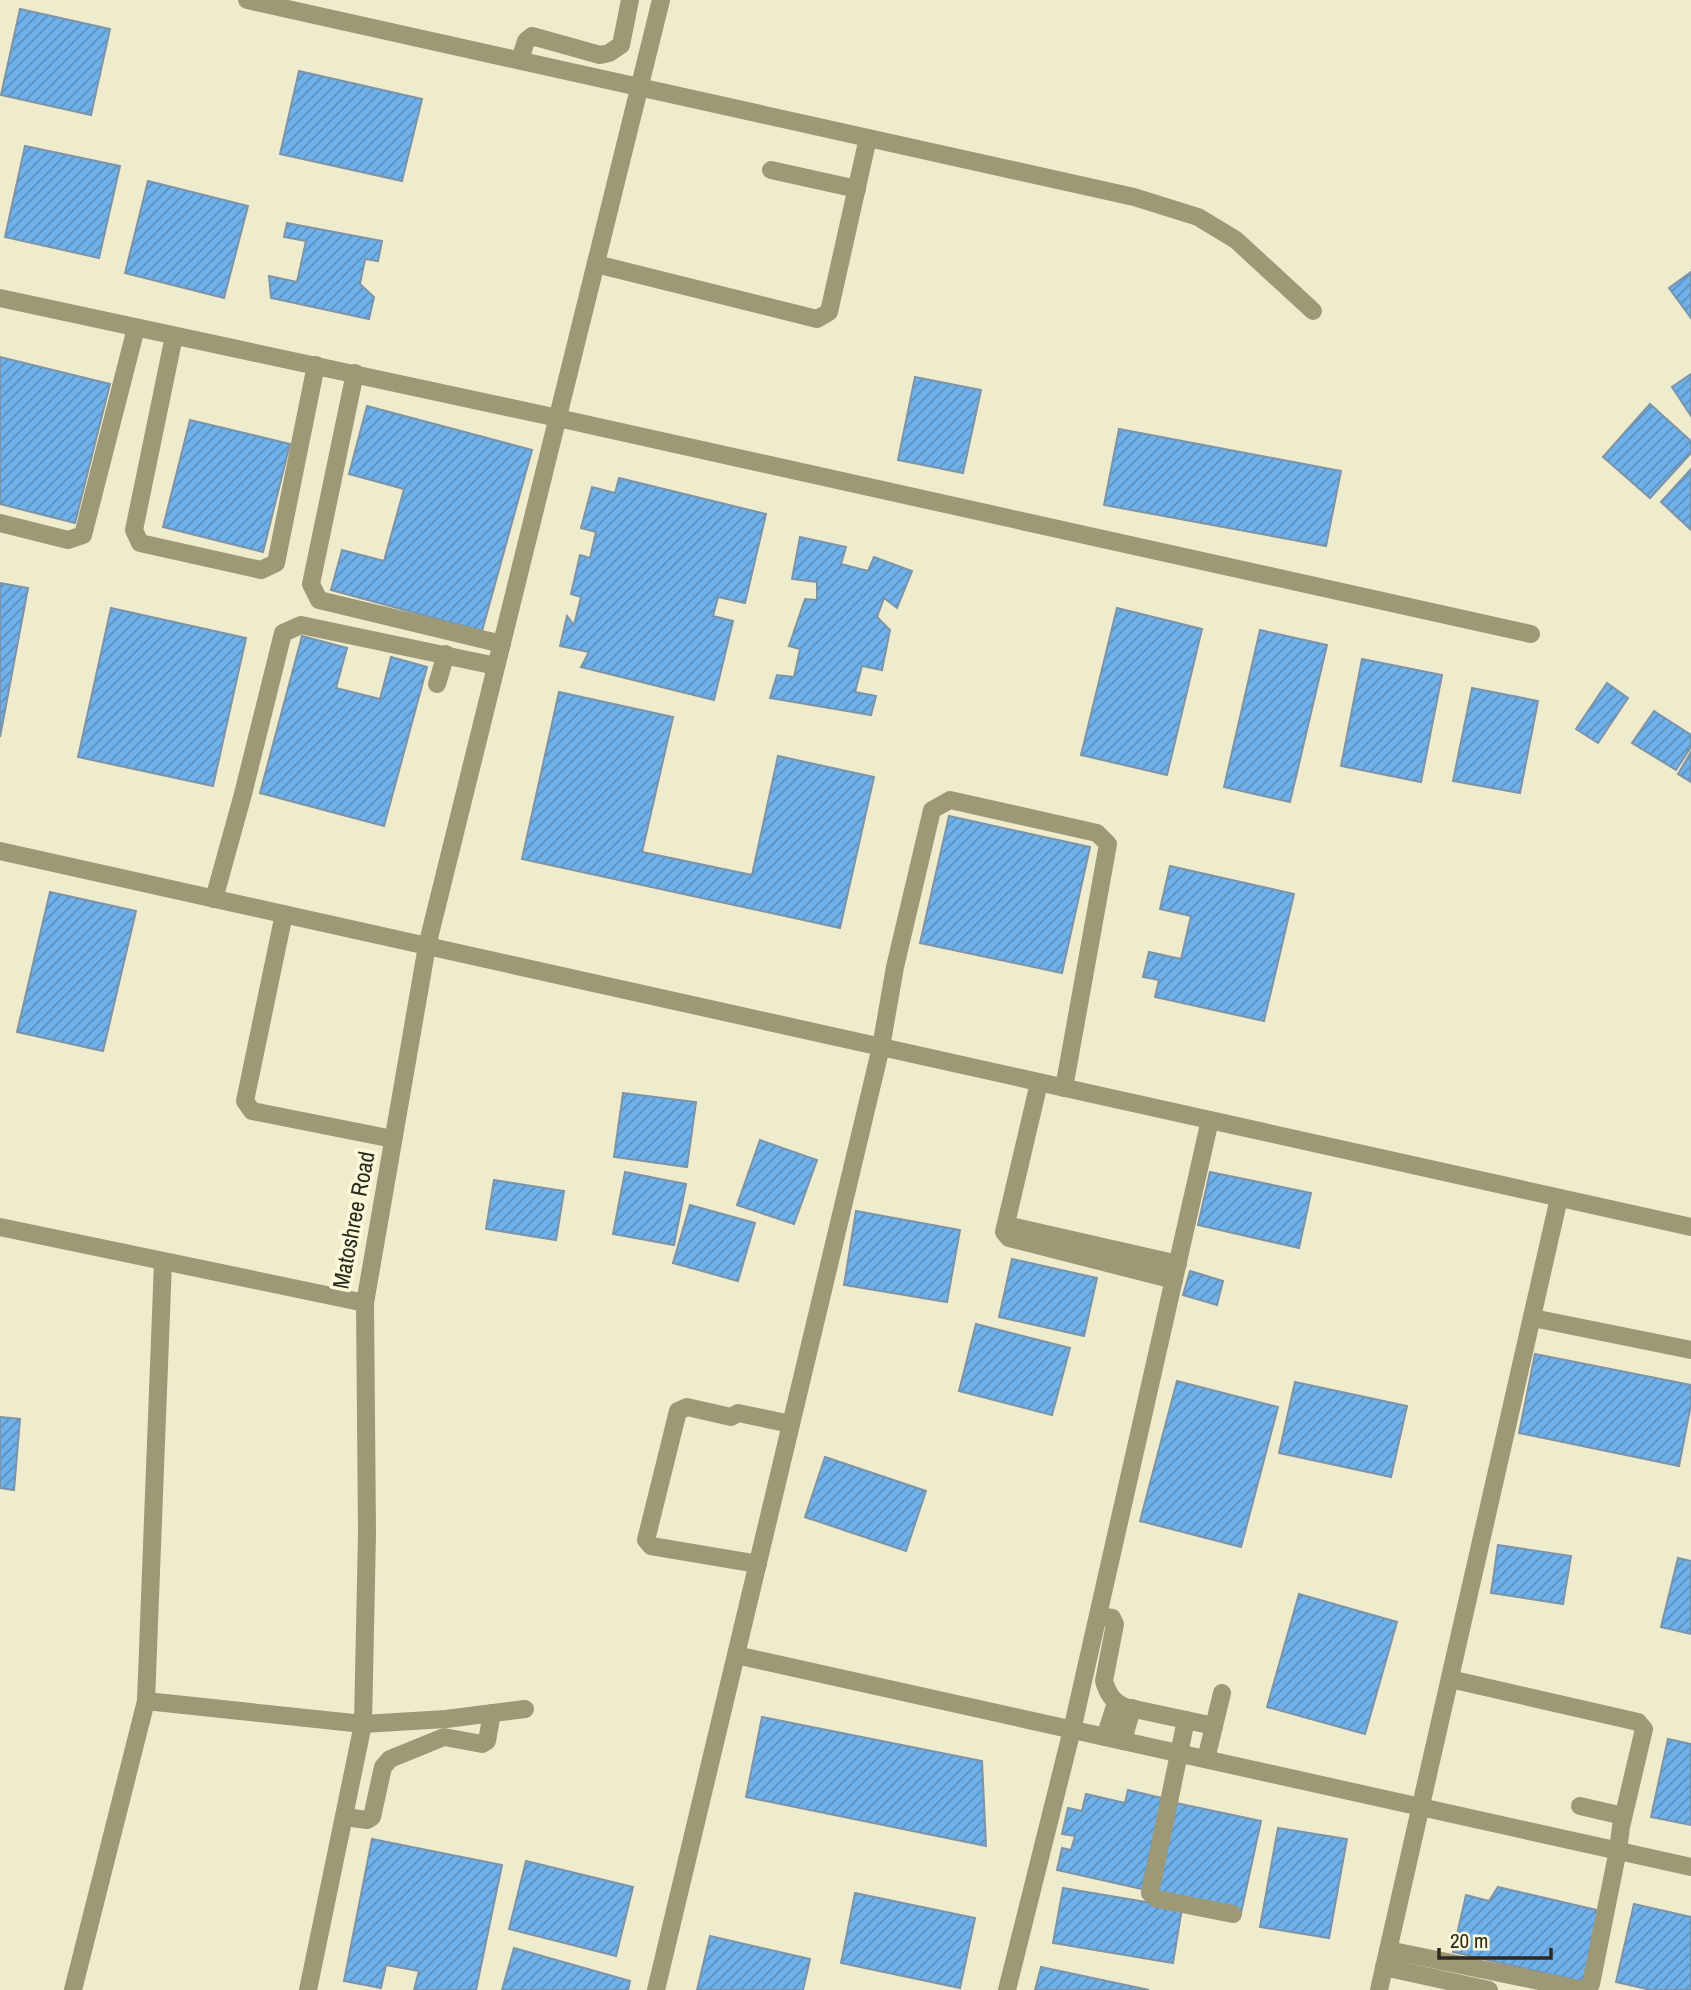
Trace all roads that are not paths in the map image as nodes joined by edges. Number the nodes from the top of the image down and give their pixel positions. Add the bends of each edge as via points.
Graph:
1 (247, 0) edge
2 (630, 0) edge
3 (661, 0) edge
4 (558, 43) junction
5 (594, 53) junction
6 (520, 60) junction
7 (553, 69) junction
8 (590, 77) junction
9 (639, 86) junction
10 (868, 138) junction
11 (772, 170) dead end
12 (857, 188) junction
13 (596, 264) junction
14 (0, 298) edge
15 (1313, 311) dead end
16 (136, 328) junction
17 (174, 336) junction
18 (316, 365) junction
19 (355, 373) junction
20 (558, 418) junction
21 (0, 523) edge
22 (1531, 634) dead end
23 (502, 644) junction
24 (446, 654) junction
25 (496, 666) junction
26 (437, 684) dead end
27 (0, 851) edge
28 (214, 899) junction
29 (284, 914) junction
30 (427, 946) junction
31 (881, 1047) junction
32 (1039, 1083) junction
33 (1064, 1088) junction
34 (1210, 1120) junction
35 (393, 1139) junction
36 (1559, 1198) junction
37 (0, 1227) edge
38 (1691, 1227) edge
39 (163, 1262) junction
40 (1176, 1272) junction
41 (365, 1303) junction
42 (1533, 1318) junction
43 (1691, 1350) edge
44 (791, 1424) junction
45 (758, 1563) junction
46 (1098, 1616) junction
47 (1092, 1641) junction
48 (1110, 1645) junction
49 (736, 1655) junction
50 (1086, 1665) junction
51 (1106, 1670) junction
52 (1450, 1679) junction
53 (1222, 1693) dead end
54 (146, 1701) junction
55 (1124, 1706) junction
56 (525, 1709) dead end
57 (492, 1713) junction
58 (1186, 1720) junction
59 (363, 1724) junction
60 (1214, 1726) junction
61 (1072, 1730) junction
62 (1105, 1737) junction
63 (1124, 1741) junction
64 (1179, 1754) junction
65 (1206, 1759) junction
66 (1580, 1806) dead end
67 (1421, 1807) junction
68 (1623, 1816) junction
69 (345, 1817) junction
70 (1618, 1850) junction
71 (1691, 1867) edge
72 (1233, 1914) dead end
73 (1386, 1959) junction
74 (1426, 1983) edge
75 (73, 1990) edge
76 (307, 1990) edge
77 (656, 1990) edge
78 (1007, 1990) edge
79 (1379, 1990) edge
80 (1489, 1990) edge

1 - 6 street
2 - 5 street via 621,45 609,53
3 - 9 street, Matoshree Road
4 - 5 street
4 - 6 street via 532,36
4 - 7 street
5 - 8 street
6 - 7 street
7 - 8 street
8 - 9 street
9 - 10 street
9 - 13 street, Matoshree Road
10 - 12 street
10 - 15 street via 1134,197 1198,217 1236,240
11 - 12 street
12 - 13 street via 829,312 817,319
13 - 20 street, Matoshree Road
14 - 16 street
16 - 17 street
16 - 21 street via 83,535 68,540
17 - 18 street
17 - 18 street via 134,530 140,544 261,570 276,563
18 - 19 street
19 - 20 street
19 - 23 street via 311,584 319,600
20 - 22 street
20 - 23 street, Matoshree Road
23 - 25 street, Matoshree Road
24 - 25 street
24 - 26 street
24 - 28 street via 301,625 284,634
25 - 30 street, Matoshree Road
27 - 28 street
28 - 29 street
29 - 30 street
29 - 35 street via 245,1101 252,1111
30 - 31 street
30 - 35 street, Matoshree Road
31 - 32 street
31 - 33 street via 932,810 950,800 1097,833 1108,844
31 - 44 street
32 - 33 street
32 - 40 street via 1004,1232 1009,1238
33 - 34 street
34 - 36 street
34 - 40 street
35 - 41 street, Matoshree Road
36 - 38 street
36 - 42 street
37 - 39 street, Matoshree Road
39 - 41 street, Matoshree Road
39 - 54 street
40 - 46 street
41 - 59 street
42 - 43 street
42 - 52 street
44 - 45 street
44 - 45 street via 738,1413 732,1417 687,1408 678,1411 646,1540 651,1546
45 - 49 street
46 - 47 street
46 - 48 street via 1112,1618 1115,1624
47 - 48 street
47 - 50 street
48 - 51 street
49 - 61 street
49 - 77 street
50 - 51 street
50 - 61 street
51 - 55 street via 1107,1690
52 - 67 street
52 - 68 street via 1638,1722 1644,1729
53 - 60 street
54 - 59 street
54 - 75 street
55 - 58 street
55 - 62 street
55 - 63 street
56 - 57 street
57 - 59 street
57 - 69 street via 487,1741 482,1744 444,1737 390,1759 383,1767 372,1817
58 - 60 street
58 - 64 street
59 - 69 street
60 - 65 street
61 - 62 street
61 - 78 street
62 - 63 street
63 - 64 street
64 - 65 street
64 - 72 street via 1150,1893 1157,1899
65 - 67 street
66 - 68 street
67 - 70 street
67 - 73 street
68 - 70 street
69 - 76 street
70 - 71 street
70 - 73 street via 1591,1984 1583,1990
73 - 74 street
73 - 79 street
74 - 80 street

